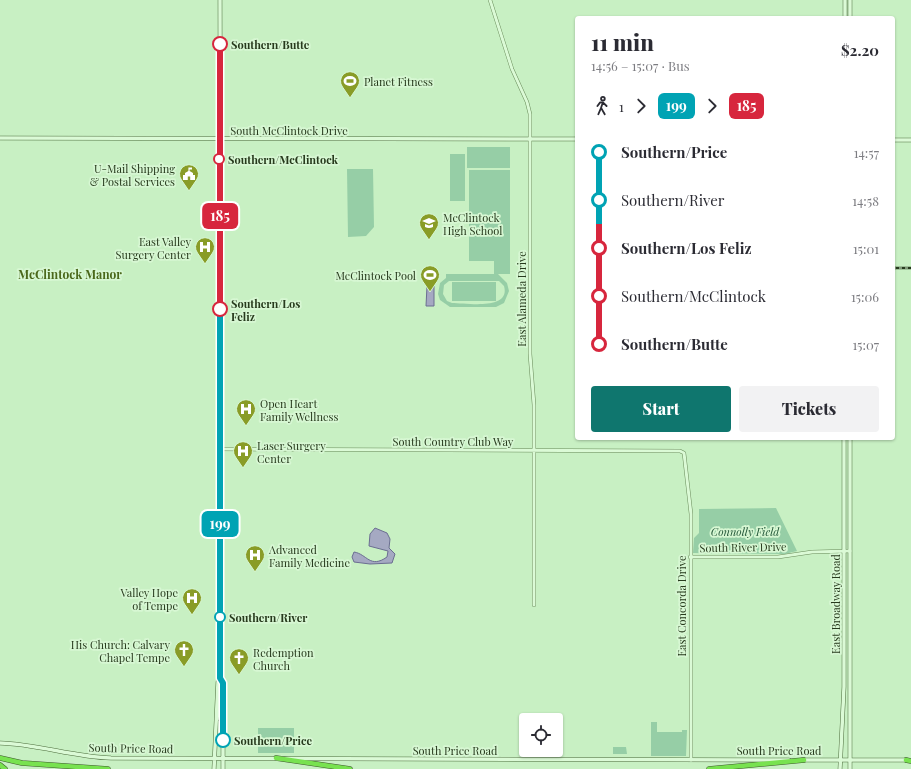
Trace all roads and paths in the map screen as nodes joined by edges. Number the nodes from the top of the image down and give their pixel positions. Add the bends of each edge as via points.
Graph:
1 (220, 0) edge
2 (490, 0) edge
3 (845, 0) edge
4 (850, 0) edge
5 (845, 16) edge
6 (850, 16) edge
7 (0, 138) edge
8 (219, 139) junction
9 (530, 139) junction
10 (575, 139) edge
11 (895, 140) edge
12 (911, 140) edge
13 (844, 440) edge
14 (850, 440) edge
15 (220, 449) junction
16 (533, 450) junction
17 (684, 453) joint
18 (850, 551) junction
19 (844, 552) junction
20 (690, 557) junction
21 (534, 605) dead end
22 (844, 649) junction
23 (850, 649) junction
24 (220, 678) junction
25 (218, 682) junction
26 (844, 687) junction
27 (850, 687) junction
28 (223, 722) junction
29 (0, 743) edge
30 (0, 758) edge
31 (214, 758) junction
32 (223, 758) junction
33 (276, 758) junction
34 (691, 760) junction
35 (804, 760) junction
36 (841, 760) junction
37 (850, 760) junction
38 (909, 760) edge
39 (0, 765) edge
40 (214, 768) edge
41 (6, 769) edge
42 (108, 769) edge
43 (223, 769) edge
44 (350, 769) edge
45 (710, 769) edge
46 (840, 769) edge
47 (850, 769) edge

1 - 8 main road
2 - 9 street, East Alameda Drive via 512,69 528,105
3 - 5 main road
4 - 6 main road
7 - 8 main road, South McClintock Drive
8 - 9 main road, South McClintock Drive
8 - 15 main road
9 - 10 main road, South McClintock Drive
9 - 16 street, East Alameda Drive via 530,350 534,405
11 - 12 main road
13 - 19 main road, East Broadway Road
14 - 18 main road, East Broadway Road
15 - 16 street, South Country Club Way
15 - 24 main road
16 - 17 street, South Country Club Way
16 - 21 street, East Alameda Drive
17 - 20 street, East Concorda Drive via 690,500
18 - 19 street, South River Drive
18 - 23 main road, East Broadway Road
19 - 20 street, South River Drive via 812,552 778,557
19 - 22 main road, East Broadway Road
20 - 34 street, East Concorda Drive
22 - 23 main road
22 - 26 main road, East Broadway Road
23 - 27 main road, East Broadway Road
24 - 25 main road
24 - 28 main road via 223,683
25 - 28 main road via 220,719
25 - 31 main road
26 - 27 main road
26 - 36 main road, East Broadway Road
27 - 37 main road, East Broadway Road
28 - 32 main road
29 - 31 main road, South Price Road via 98,758
30 - 42 highway via 22,763
31 - 32 main road, South Price Road
31 - 40 main road
32 - 33 main road, South Price Road
32 - 43 main road
33 - 34 main road, South Price Road
33 - 44 highway
34 - 35 main road, South Price Road
35 - 36 main road, South Price Road
35 - 45 highway
36 - 37 main road, South Price Road
36 - 46 main road, East Broadway Road
37 - 38 main road, South Price Road
37 - 47 main road, East Broadway Road
39 - 41 highway

